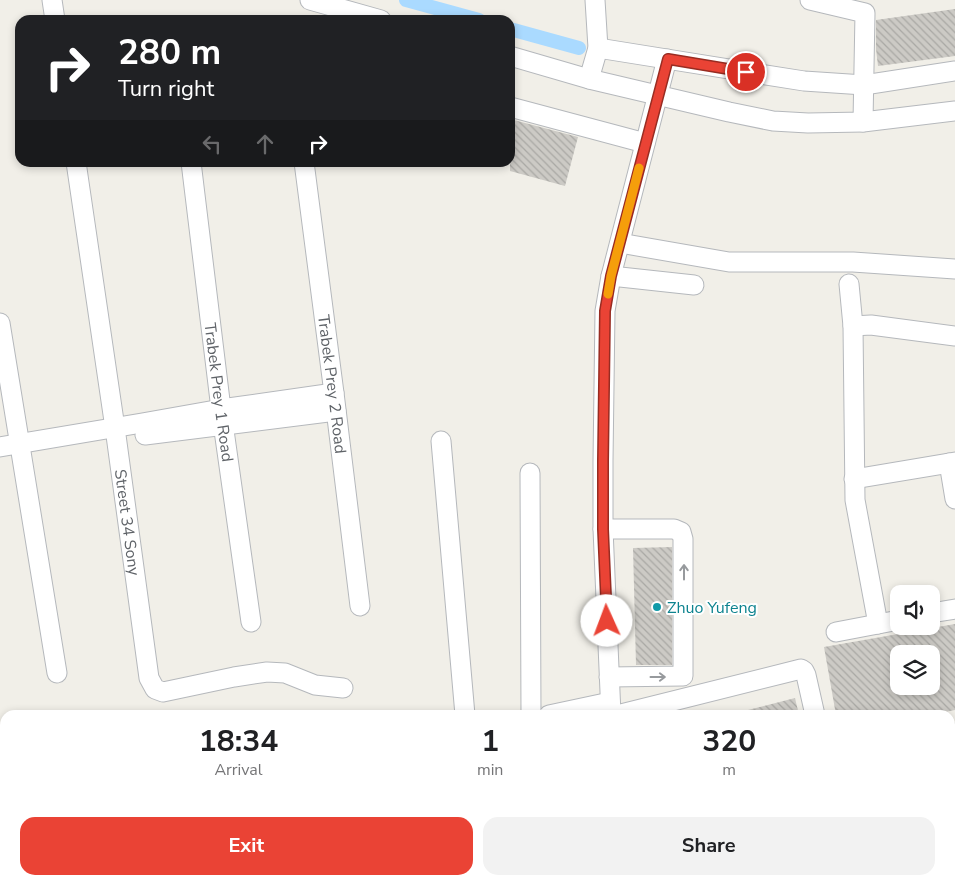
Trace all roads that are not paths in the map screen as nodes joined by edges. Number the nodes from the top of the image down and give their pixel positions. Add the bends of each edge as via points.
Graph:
1 (52, 0) edge
2 (310, 0) edge
3 (595, 0) edge
4 (810, 0) edge
5 (54, 15) edge
6 (363, 15) edge
7 (598, 48) junction
8 (515, 57) edge
9 (668, 59) junction
10 (955, 71) edge
11 (589, 79) junction
12 (864, 85) junction
13 (658, 95) junction
14 (515, 108) edge
15 (955, 111) edge
16 (863, 122) junction
17 (646, 143) junction
18 (77, 167) edge
19 (192, 167) edge
20 (305, 167) edge
21 (620, 243) junction
22 (955, 269) edge
23 (611, 276) junction
24 (849, 284) dead end
25 (694, 285) dead end
26 (0, 323) edge
27 (853, 326) junction
28 (955, 336) edge
29 (335, 402) junction
30 (222, 417) junction
31 (115, 428) junction
32 (441, 441) dead end
33 (20, 444) junction
34 (0, 447) edge
35 (952, 462) edge
36 (530, 473) dead end
37 (854, 479) junction
38 (955, 499) edge
39 (603, 529) junction
40 (360, 606) dead end
41 (955, 609) edge
42 (940, 612) edge
43 (252, 622) dead end
44 (890, 622) edge
45 (878, 624) junction
46 (836, 632) dead end
47 (57, 673) dead end
48 (609, 677) junction
49 (343, 688) dead end
50 (465, 710) edge
51 (531, 710) edge
52 (617, 710) edge
53 (626, 710) edge
54 (815, 710) edge

1 - 5 street
2 - 6 street
3 - 7 street
4 - 12 street via 865,13
7 - 9 street
7 - 11 street
8 - 11 street
9 - 12 street via 804,81
9 - 13 street
10 - 12 street
11 - 13 street
12 - 16 street
13 - 16 street via 773,121
13 - 17 street
14 - 17 street
15 - 16 street
17 - 21 street
18 - 31 street, Street 34 Sony
19 - 30 street, Trabek Prey 1 Road
20 - 29 street, Trabek Prey 2 Road
21 - 22 street via 729,262 854,262
21 - 23 street
23 - 25 street
23 - 39 street via 605,311
24 - 27 street
26 - 33 street
27 - 28 street via 871,325
27 - 37 street
29 - 30 street
29 - 40 street, Trabek Prey 2 Road
30 - 31 street via 143,435
30 - 43 street, Trabek Prey 1 Road
31 - 33 street
31 - 49 street, Street 34 Sony via 149,678 155,689 163,692 267,672 285,673 315,685
32 - 50 street
33 - 34 street
33 - 47 street
35 - 37 street
35 - 38 street
36 - 51 street
37 - 45 street
39 - 48 street
48 -> 39 street via 683,676 683,539 681,532 674,529
41 - 42 street
44 - 45 street
45 - 46 street
48 - 52 street
53 - 54 street via 800,669 806,675

